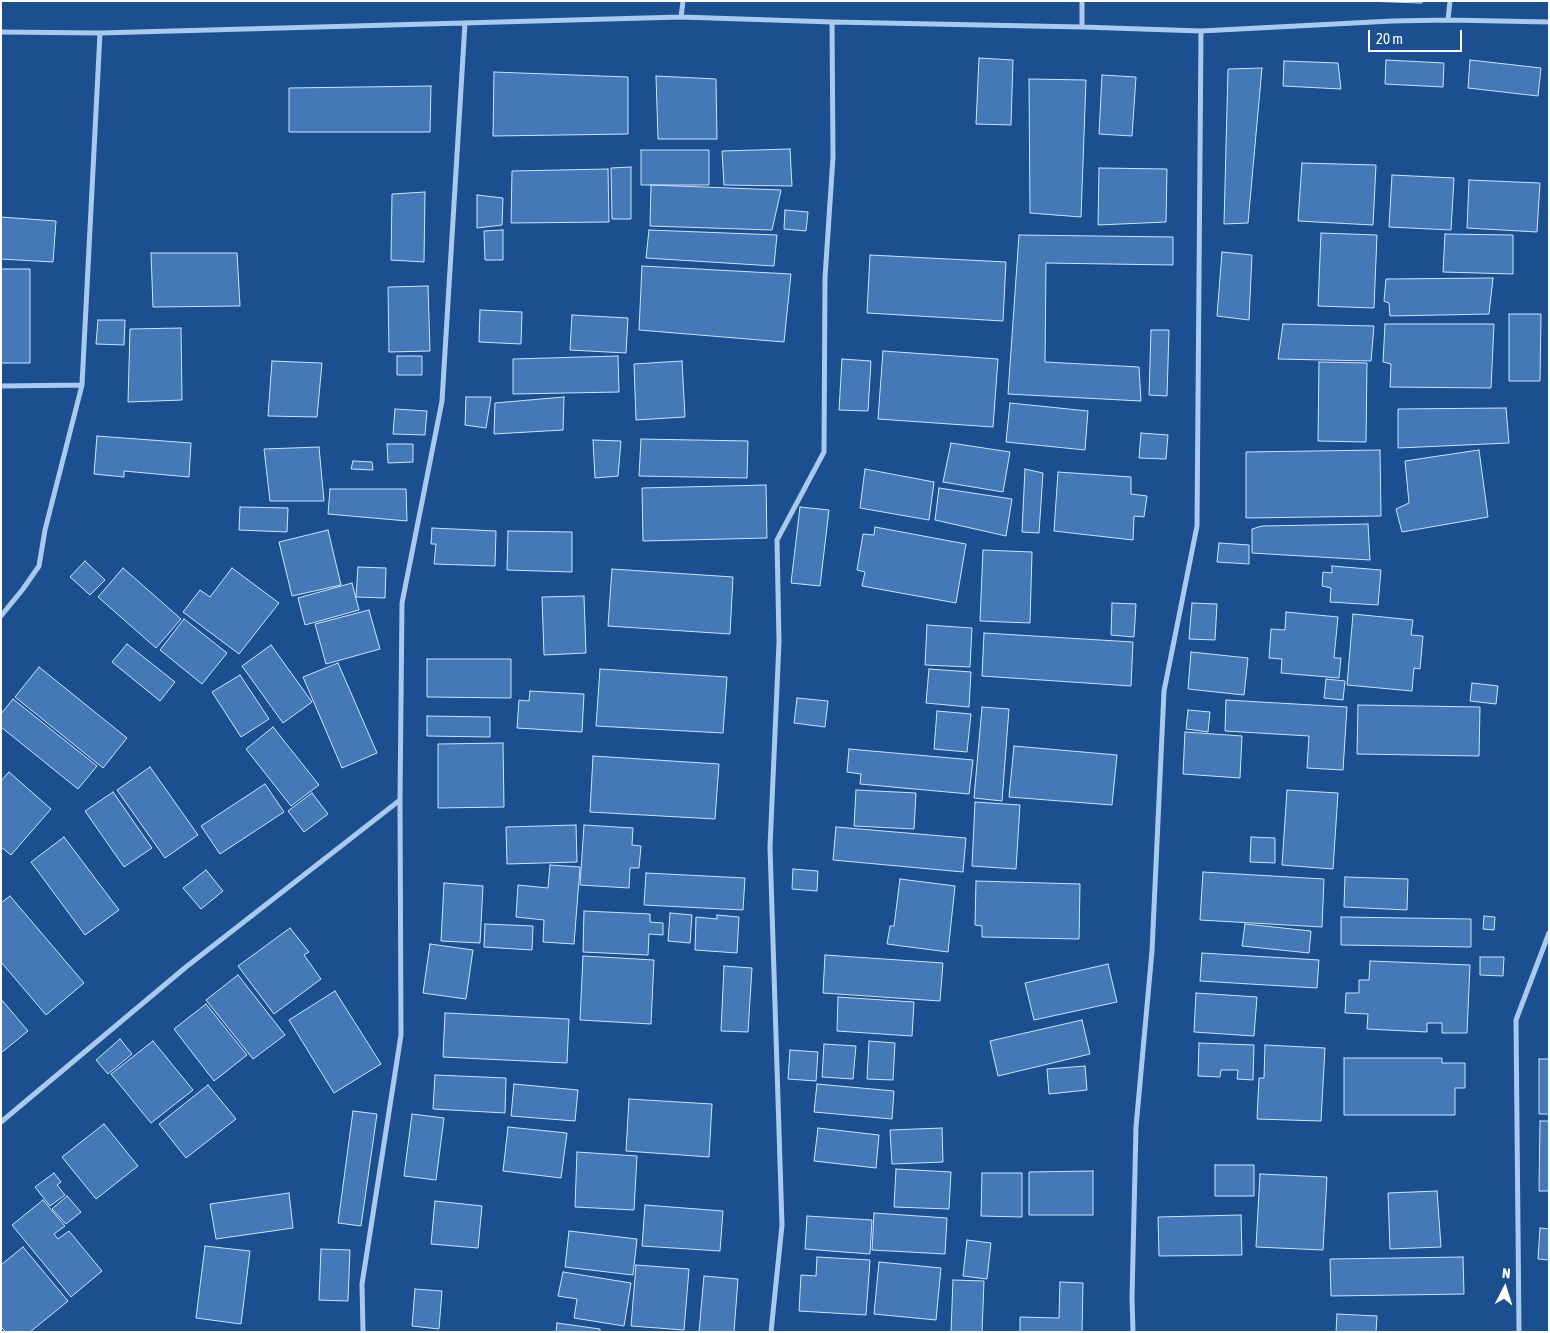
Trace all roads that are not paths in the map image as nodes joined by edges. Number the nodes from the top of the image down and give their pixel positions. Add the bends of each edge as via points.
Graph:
1 (683, 1) edge
2 (1082, 1) edge
3 (1450, 1) edge
4 (681, 17) junction
5 (1448, 20) junction
6 (832, 22) junction
7 (1549, 22) edge
8 (465, 23) junction
9 (1082, 27) junction
10 (1201, 31) junction
11 (1, 32) edge
12 (100, 33) junction
13 (82, 385) junction
14 (1, 386) edge
15 (1, 616) edge
16 (400, 800) junction
17 (1549, 933) edge
18 (1, 1122) edge
19 (363, 1332) edge
20 (771, 1332) edge
21 (1133, 1332) edge
22 (1519, 1332) edge

1 - 4 street
2 - 9 street
3 - 5 street
4 - 6 street
4 - 8 street
5 - 7 street
5 - 10 street
6 - 9 street
6 - 20 street via 833,157 825,278 824,452 777,540 779,642 770,846 782,1224
8 - 12 street
8 - 16 street via 442,401 402,603
9 - 10 street
10 - 21 street via 1197,526 1164,691 1152,951 1136,1127
11 - 12 street
12 - 13 street
13 - 14 street
13 - 15 street via 45,530 40,566
16 - 18 street via 186,967
16 - 19 street via 401,1035 362,1284
17 - 22 street via 1516,1020

